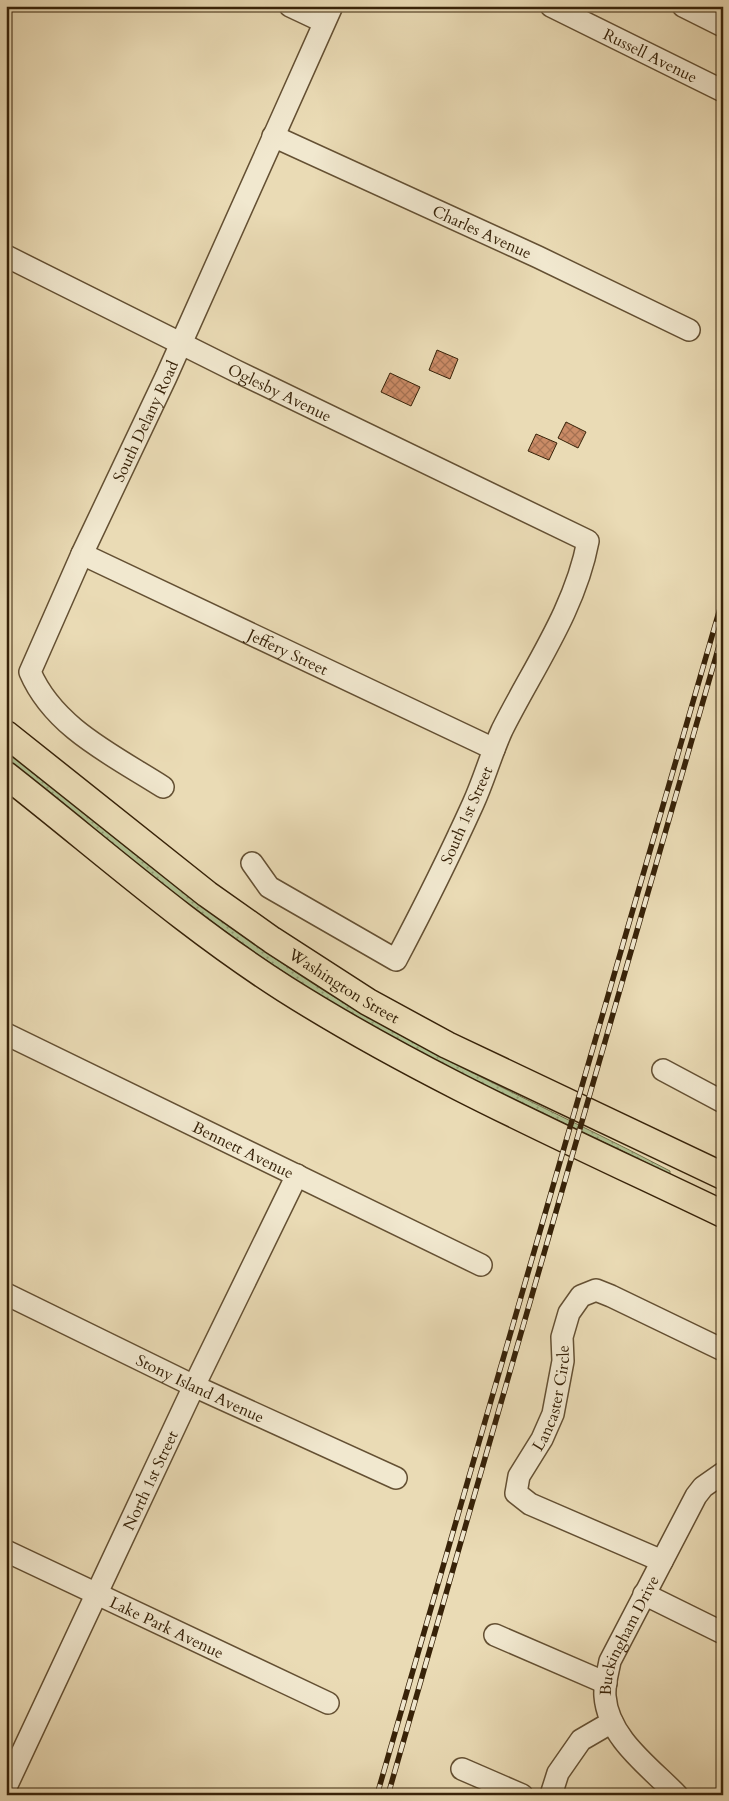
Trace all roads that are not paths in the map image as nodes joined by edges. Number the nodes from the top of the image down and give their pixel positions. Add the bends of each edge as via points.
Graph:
1 (290, 6) edge
2 (551, 6) edge
3 (683, 6) edge
4 (328, 14) edge
5 (723, 26) edge
6 (723, 91) edge
7 (273, 136) junction
8 (6, 256) edge
9 (689, 330) dead end
10 (180, 343) junction
11 (556, 524) joint
12 (82, 554) junction
13 (6, 734) edge
14 (494, 749) junction
15 (6, 775) edge
16 (163, 787) dead end
17 (252, 863) dead end
18 (6, 1034) edge
19 (663, 1070) dead end
20 (723, 1102) edge
21 (297, 1175) junction
22 (723, 1176) edge
23 (723, 1214) edge
24 (481, 1265) dead end
25 (6, 1294) edge
26 (723, 1350) edge
27 (194, 1386) junction
28 (723, 1473) edge
29 (396, 1478) dead end
30 (6, 1551) edge
31 (662, 1561) junction
32 (98, 1594) junction
33 (644, 1594) junction
34 (723, 1633) edge
35 (495, 1635) dead end
36 (606, 1683) junction
37 (328, 1703) dead end
38 (612, 1722) junction
39 (462, 1769) dead end
40 (6, 1787) edge
41 (522, 1795) edge
42 (551, 1795) edge
43 (678, 1795) edge

1 - 4 street
2 - 6 street, Russell Avenue
3 - 5 street
4 - 7 street, South Delany Road
7 - 9 street, Charles Avenue
7 - 10 street, South Delany Road
8 - 10 street, Oglesby Avenue
10 - 11 street, Oglesby Avenue
10 - 12 street, South Delany Road
11 - 14 street, South 1st Street via 588,541 584,562 556,630
12 - 14 street, Jeffery Street
12 - 16 street, South Delany Road via 30,672 39,692 57,715 91,742
13 - 22 main road, Washington Street via 207,894 368,1002 447,1045
14 - 17 street, South 1st Street via 470,811 396,960 269,886
15 - 23 main road, Washington Street via 233,953 343,1025 424,1070
18 - 21 street, Bennett Avenue
19 - 20 street
21 - 24 street, Bennett Avenue
21 - 27 street, North 1st Street
25 - 27 street, Stony Island Avenue
26 - 31 street, Lancaster Circle via 612,1296 596,1290 581,1296 569,1313 562,1337 563,1361 553,1414 519,1476 516,1493 530,1504
27 - 29 street, Stony Island Avenue
27 - 32 street, North 1st Street
28 - 31 street, Buckingham Drive via 696,1496
30 - 32 street, Lake Park Avenue
31 - 33 street, Buckingham Drive
32 - 37 street, Lake Park Avenue
32 - 40 street, North 1st Street
33 - 34 street
33 - 36 street, Buckingham Drive via 610,1661
35 - 36 street
36 - 38 street, Buckingham Drive via 607,1706
38 - 42 street via 581,1740 558,1773
38 - 43 street, Buckingham Drive via 630,1747
39 - 41 street

